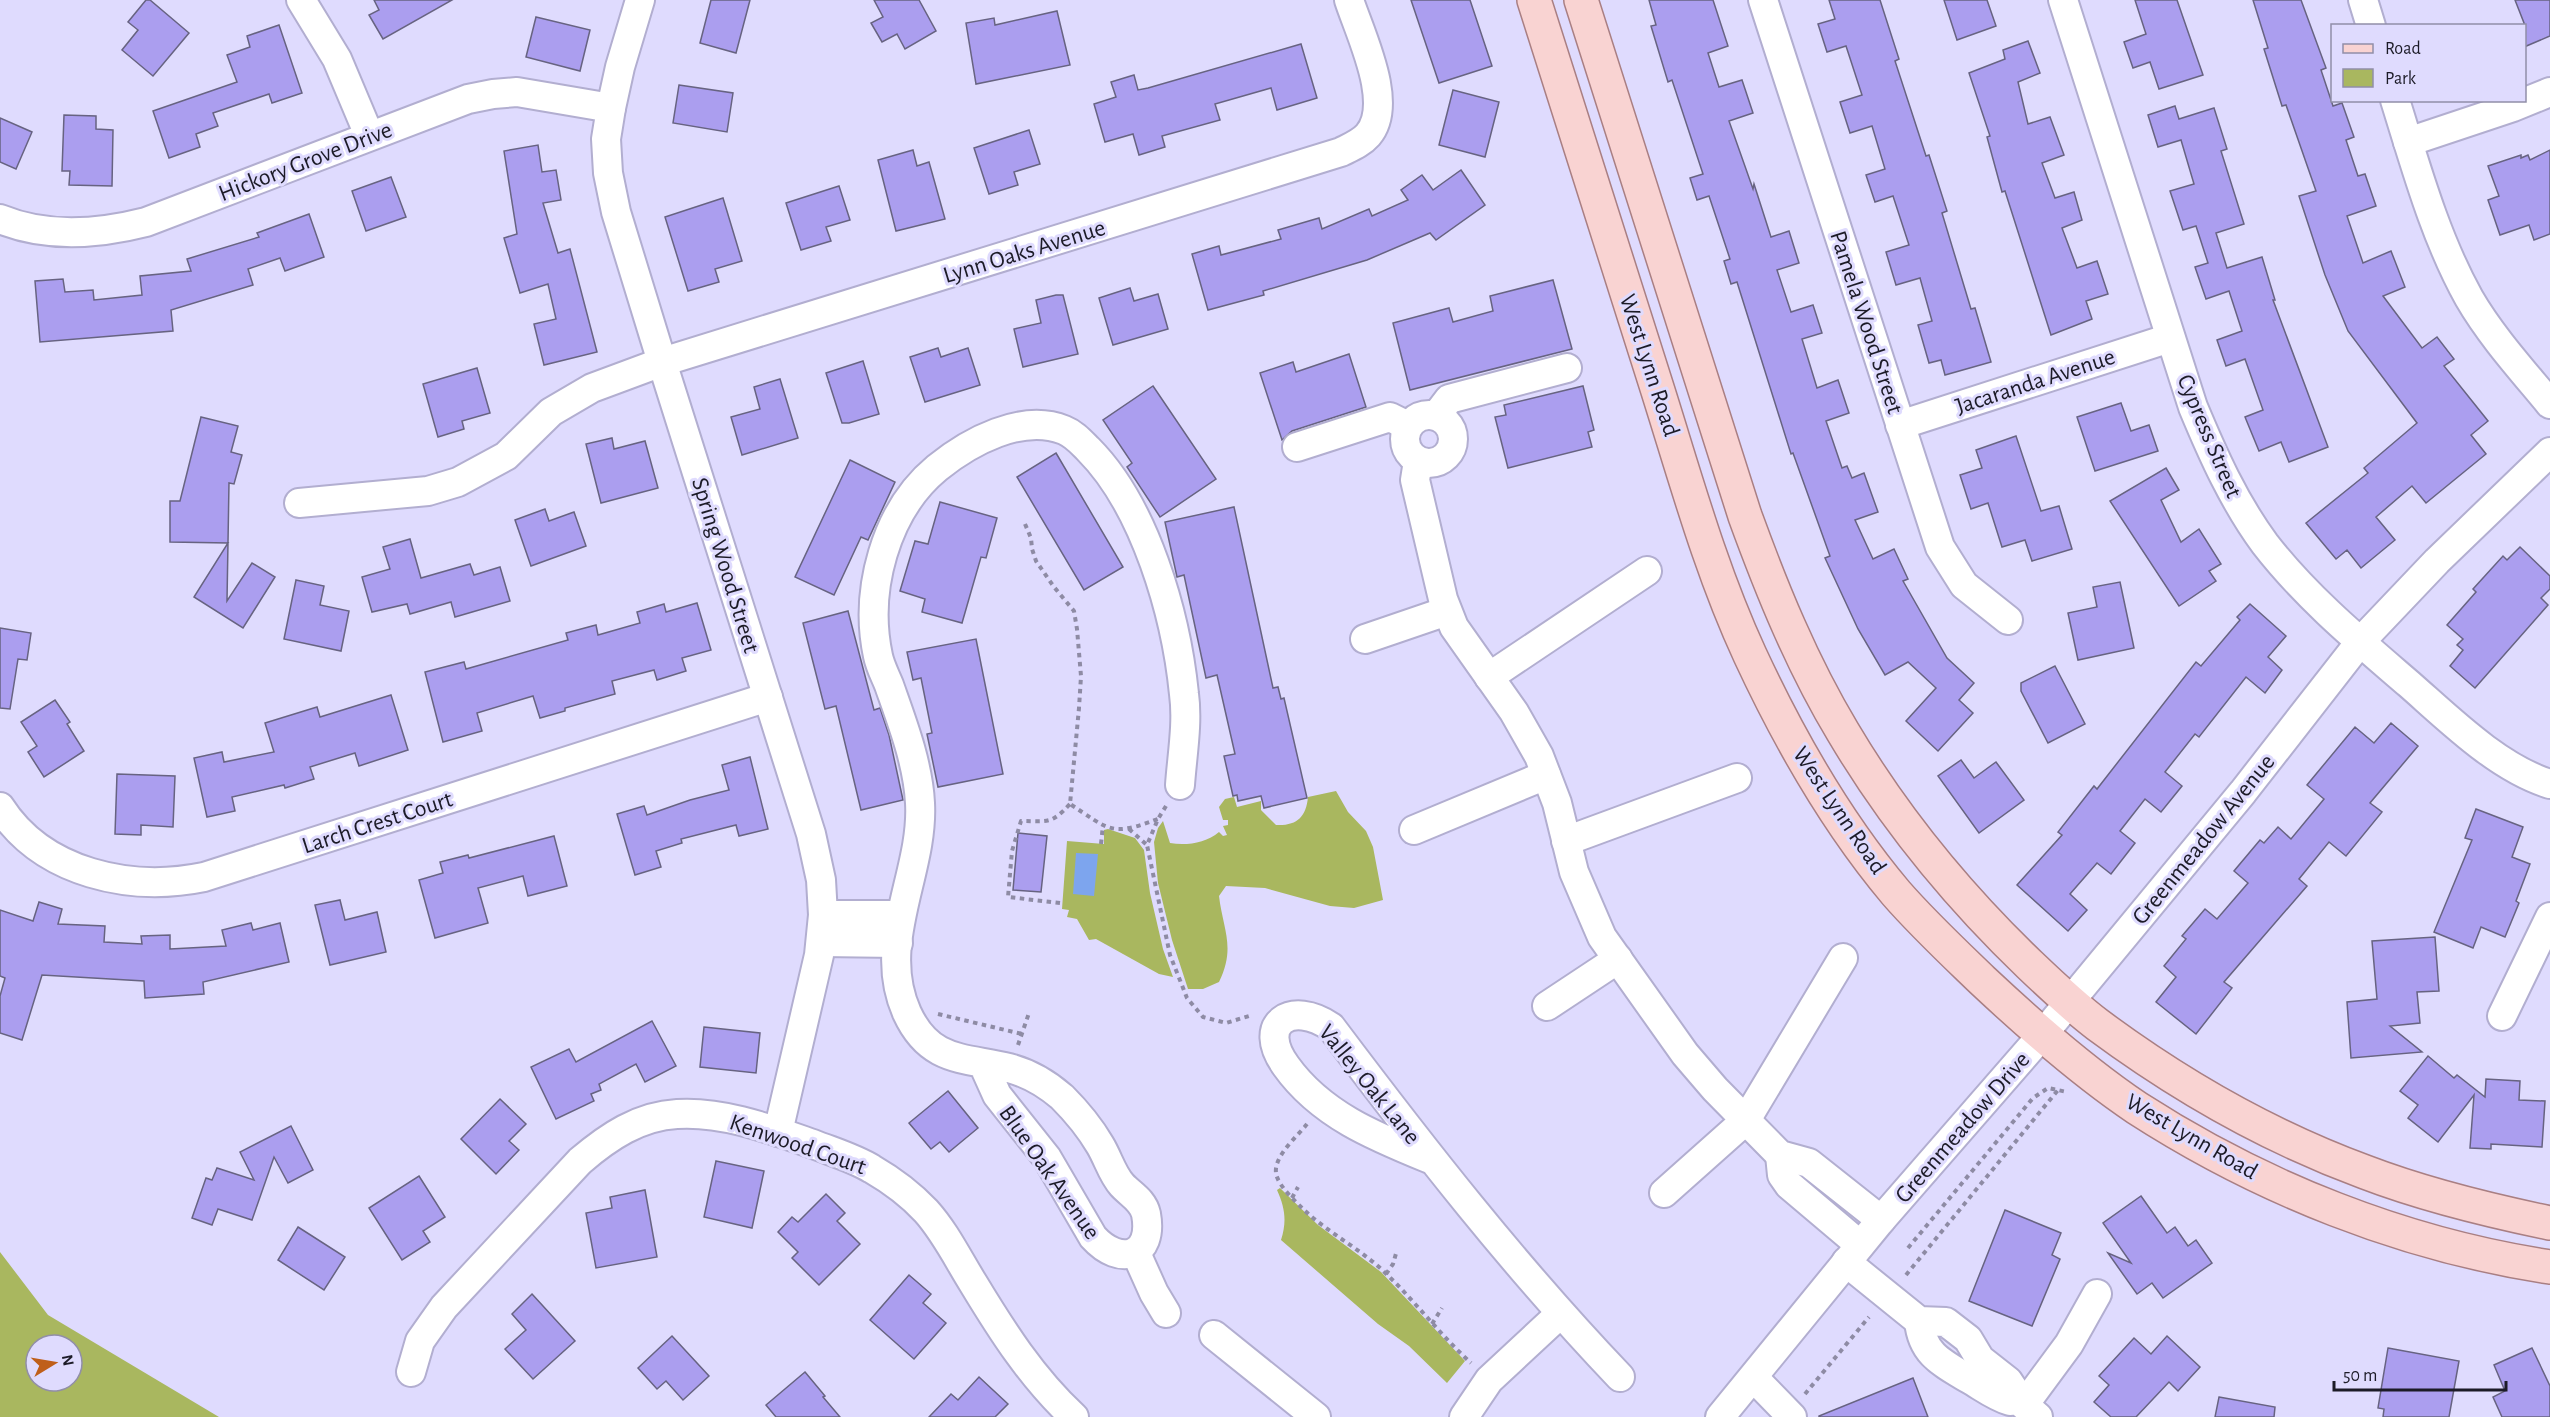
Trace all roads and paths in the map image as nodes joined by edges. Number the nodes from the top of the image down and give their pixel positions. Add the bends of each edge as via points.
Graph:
1 (301, 0) edge
2 (640, 0) edge
3 (1349, 0) edge
4 (1534, 0) edge
5 (1581, 0) edge
6 (1763, 0) edge
7 (2062, 0) edge
8 (2363, 0) edge
9 (2370, 24) edge
10 (2550, 92) edge
11 (2396, 102) edge
12 (611, 108) junction
13 (369, 135) junction
14 (2408, 142) junction
15 (0, 219) edge
16 (2170, 338) junction
17 (662, 362) junction
18 (1568, 368) dead end
19 (2550, 404) edge
20 (1436, 416) junction
21 (1900, 425) junction
22 (1408, 426) junction
23 (1297, 447) dead end
24 (2550, 452) edge
25 (1418, 461) junction
26 (299, 503) dead end
27 (1024, 524) dead end
28 (1647, 571) dead end
29 (1447, 611) junction
30 (2008, 620) dead end
31 (1365, 639) dead end
32 (2360, 642) junction
33 (1489, 676) junction
34 (768, 697) junction
35 (1546, 776) junction
36 (1737, 778) dead end
37 (2550, 784) edge
38 (1180, 785) joint
39 (1070, 804) junction
40 (0, 807) edge
41 (1158, 819) junction
42 (1103, 825) junction
43 (1129, 829) junction
44 (1414, 830) dead end
45 (1566, 841) junction
46 (1101, 844) dead end
47 (1147, 845) junction
48 (1060, 903) dead end
49 (900, 915) junction
50 (2550, 917) edge
51 (822, 929) junction
52 (898, 944) junction
53 (1842, 958) dead end
54 (1618, 959) junction
55 (2070, 1001) junction
56 (1547, 1006) dead end
57 (1029, 1013) dead end
58 (937, 1014) dead end
59 (1249, 1016) dead end
60 (2502, 1016) dead end
61 (1022, 1034) junction
62 (2043, 1034) junction
63 (997, 1066) junction
64 (2058, 1090) junction
65 (2068, 1092) dead end
66 (1746, 1120) junction
67 (778, 1132) junction
68 (1294, 1141) dead end
69 (1780, 1155) junction
70 (1430, 1159) junction
71 (1298, 1187) dead end
72 (1664, 1193) dead end
73 (1292, 1198) junction
74 (1881, 1220) junction
75 (2550, 1223) edge
76 (1908, 1248) dead end
77 (1397, 1250) dead end
78 (1136, 1253) junction
79 (1853, 1254) junction
80 (2550, 1267) edge
81 (1386, 1274) junction
82 (1906, 1275) dead end
83 (2097, 1294) dead end
84 (1442, 1308) dead end
85 (1166, 1313) dead end
86 (1560, 1314) junction
87 (1869, 1317) dead end
88 (1919, 1321) junction
89 (1432, 1324) junction
90 (1214, 1335) dead end
91 (1972, 1345) junction
92 (1468, 1360) dead end
93 (411, 1372) dead end
94 (1954, 1372) junction
95 (1620, 1377) dead end
96 (1754, 1378) junction
97 (2031, 1411) edge
98 (1790, 1415) edge
99 (1074, 1417) edge
100 (1316, 1417) edge
101 (1464, 1417) edge
102 (1720, 1417) edge

1 - 13 street via 337,59
2 - 12 street, Spring Wood Street
3 - 17 street, Lynn Oaks Avenue via 1379,101 1369,134 1341,152
4 - 62 main road, West Lynn Road via 1711,556 1750,654 1796,746 1856,841 1938,938
5 - 55 main road, West Lynn Road via 1745,516 1795,641 1842,731 1918,841 2002,937
6 - 21 street, Pamela Wood Street
7 - 16 street, Cypress Street
8 - 9 street
10 - 14 street
11 - 14 street
12 - 13 street, Hickory Grove Drive via 517,92 493,94 468,99
12 - 17 street, Spring Wood Street via 606,139 608,173 616,212
13 - 15 street, Hickory Grove Drive via 178,212 125,227 46,231
14 - 19 street via 2447,252 2469,299
16 - 21 street, Jacaranda Avenue
16 - 32 street, Cypress Street via 2220,472 2245,514 2296,582
17 - 26 street, Lynn Oaks Avenue via 582,394 551,412 506,456 458,482 429,491
17 - 34 street, Spring Wood Street
18 - 20 street via 1449,399
20 - 22 street via 1420,417
20 - 25 street via 1449,425 1451,449 1434,464
21 - 30 street, Pamela Wood Street via 1940,547 1964,585
22 - 23 street via 1390,417
22 - 25 street via 1404,442
24 - 32 street, Greenmeadow Avenue
25 - 29 street via 1415,480
27 - 39 path via 1036,561 1074,611 1077,629 1081,676
28 - 33 street
29 - 31 street
29 - 33 street
32 - 37 street, Cypress Street via 2492,754
32 - 55 street, Greenmeadow Avenue via 2243,792
33 - 35 street via 1514,712
34 - 40 street, Larch Crest Court via 176,883 122,880 62,863 36,845
34 - 51 street, Spring Wood Street via 811,834 821,880
35 - 44 street
35 - 45 street
36 - 45 street
38 - 41 path
38 - 49 street, Blue Oak Avenue via 1185,697 1178,656 1163,587 1144,534 1115,482 1075,436 1061,429 1042,425 1022,427 978,441 938,467 917,487 900,514 879,567 874,596 878,657 913,759 920,801 919,837
39 - 42 path
39 - 48 path via 1058,818 1021,821 1012,851 1008,897
41 - 43 path
41 - 47 path
42 - 43 path
42 - 46 path
43 - 47 path
45 - 54 street via 1574,872 1602,937
47 - 59 path via 1170,955 1187,998 1203,1017 1226,1023
49 - 51 street
49 - 52 street, Blue Oak Avenue
50 - 60 street
51 - 52 street
51 - 67 street, Spring Wood Street
52 - 63 street, Blue Oak Avenue via 896,968 900,991 917,1030 934,1048 959,1060
53 - 66 street
54 - 56 street
54 - 66 street via 1685,1054
55 - 62 street, Greenmeadow Avenue
55 - 75 main road, West Lynn Road via 2175,1077 2294,1142 2429,1193
57 - 61 path
58 - 61 path
61 - 63 path
62 - 74 street, Greenmeadow Drive
62 - 80 main road, West Lynn Road via 2135,1106 2260,1177 2325,1205 2432,1242
63 - 78 street, Blue Oak Avenue via 998,1095 1047,1158 1093,1238 1104,1249
63 - 78 street, Blue Oak Avenue via 1038,1080 1073,1109 1101,1145 1118,1181 1144,1207 1144,1245
64 - 65 path
64 - 76 path via 2048,1088 2033,1098
64 - 82 path
66 - 69 street
66 - 72 street
67 - 93 street, Kenwood Court via 729,1118 676,1114 632,1125 604,1140 444,1307 420,1341
67 - 99 street, Kenwood Court via 872,1169 926,1211 1012,1347
68 - 73 path via 1276,1165 1277,1177
69 - 74 street, Greenmeadow Drive via 1809,1163
69 - 79 street via 1782,1175 1789,1185
70 - 70 street, Valley Oak Lane via 1371,1134 1316,1099 1275,1048 1275,1028 1279,1022 1298,1014 1317,1018 1330,1027
70 - 86 street, Valley Oak Lane
71 - 73 path
73 - 81 path
74 - 79 street, Greenmeadow Drive
77 - 81 path
78 - 85 street
79 - 88 street
79 - 96 street, Greenmeadow Drive
81 - 89 path
83 - 97 street
84 - 89 path
86 - 95 street, Valley Oak Lane
86 - 101 street via 1489,1380
87 - 98 path
88 - 91 street via 1946,1322
88 - 94 street via 1921,1337 1929,1350
89 - 92 path
90 - 100 street
91 - 94 street via 1970,1367
91 - 97 street via 1980,1359 2008,1381
94 - 97 street
96 - 98 street
96 - 102 street, Greenmeadow Drive

